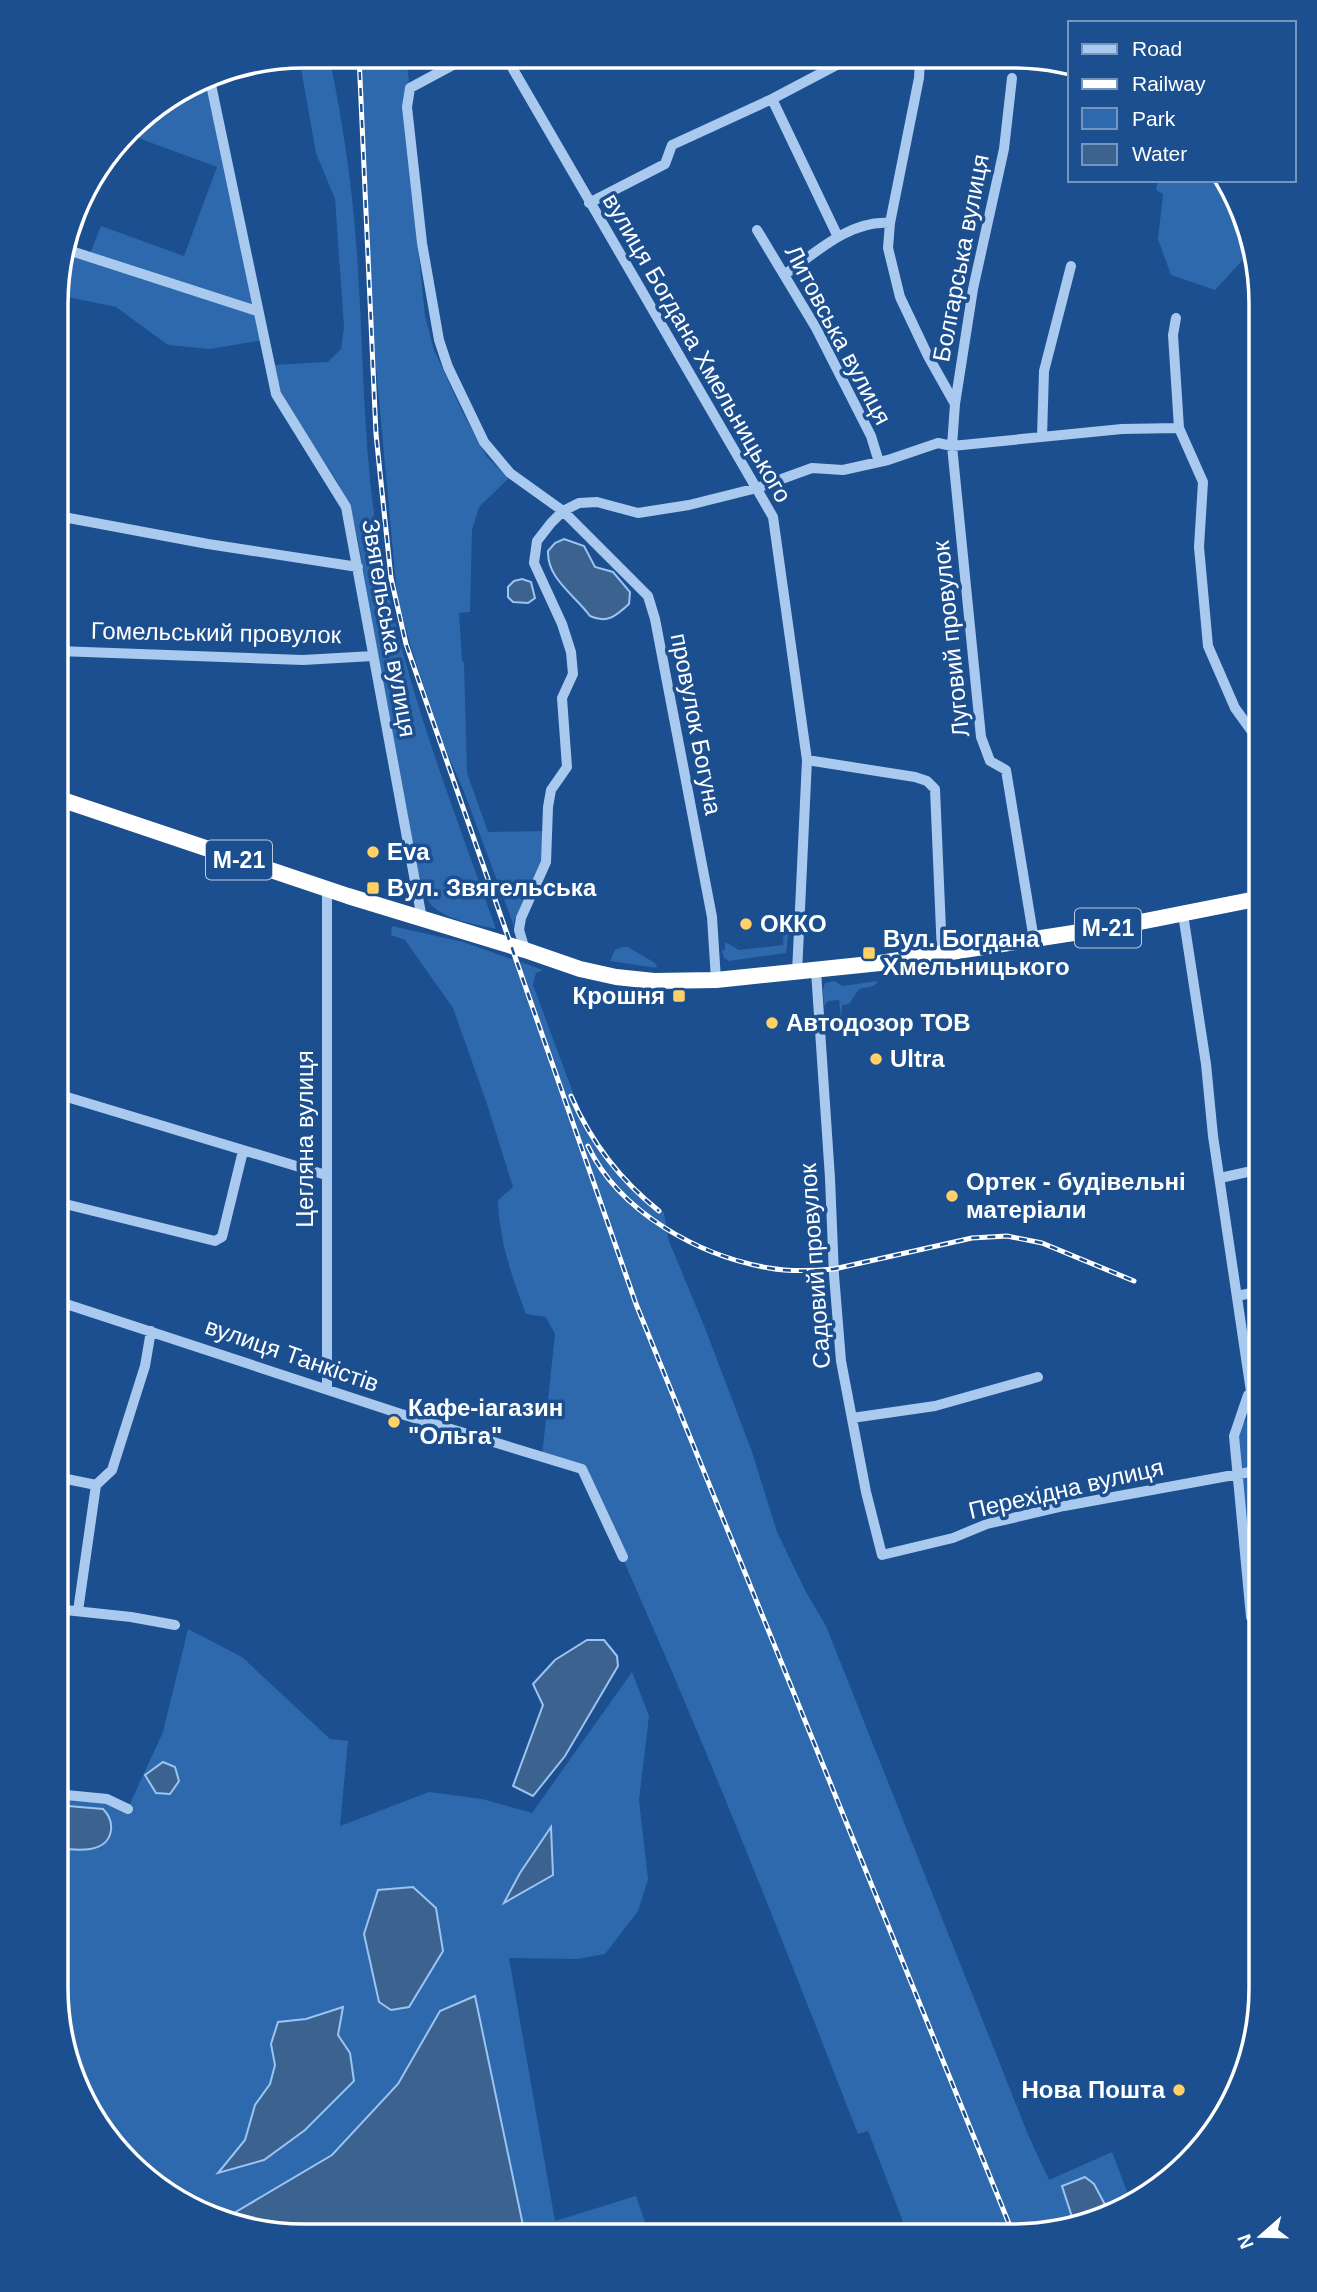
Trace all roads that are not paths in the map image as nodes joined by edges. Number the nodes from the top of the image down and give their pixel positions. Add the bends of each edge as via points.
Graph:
1 (447, 68) edge
2 (512, 68) edge
3 (831, 68) edge
4 (920, 68) edge
5 (1012, 78) dead end
6 (212, 88) edge
7 (772, 99) junction
8 (589, 203) junction
9 (890, 223) junction
10 (757, 230) dead end
11 (838, 237) junction
12 (75, 252) edge
13 (1072, 266) dead end
14 (784, 275) junction
15 (257, 311) junction
16 (1176, 318) dead end
17 (955, 404) junction
18 (1179, 428) junction
19 (1042, 437) junction
20 (952, 446) junction
21 (879, 462) junction
22 (757, 488) junction
23 (563, 511) junction
24 (68, 518) edge
25 (358, 567) junction
26 (68, 651) edge
27 (373, 656) junction
28 (1249, 727) edge
29 (807, 760) junction
30 (68, 802) edge
31 (327, 889) junction
32 (1249, 901) edge
33 (1183, 914) junction
34 (422, 919) junction
35 (1034, 940) junction
36 (525, 950) junction
37 (942, 954) junction
38 (816, 971) junction
39 (797, 973) junction
40 (716, 980) junction
41 (68, 1097) edge
42 (243, 1151) junction
43 (1248, 1172) edge
44 (326, 1175) junction
45 (1220, 1178) junction
46 (68, 1205) edge
47 (1248, 1294) edge
48 (1237, 1296) junction
49 (68, 1305) edge
50 (150, 1331) junction
51 (1248, 1370) edge
52 (1038, 1377) dead end
53 (327, 1388) junction
54 (1248, 1390) edge
55 (852, 1418) junction
56 (1248, 1472) edge
57 (1239, 1474) junction
58 (68, 1480) edge
59 (96, 1485) junction
60 (882, 1555) joint
61 (623, 1557) dead end
62 (1248, 1584) edge
63 (68, 1610) edge
64 (78, 1611) junction
65 (175, 1625) dead end
66 (68, 1795) edge
67 (128, 1808) dead end

1 - 23 street, провулок Богуна via 410,88 407,107 439,340 484,442 510,473
2 - 8 street, вулиця Богдана Хмельницького
3 - 7 street
4 - 9 street
5 - 17 street, Болгарська вулиця via 1004,149 973,289
6 - 15 street, Звягельська вулиця
7 - 8 street via 673,145 665,164
7 - 11 street
8 - 22 street, вулиця Богдана Хмельницького
9 - 11 street via 868,224
9 - 17 street via 888,248 900,297
10 - 14 street, Литовська вулиця
11 - 14 street
12 - 15 street
13 - 19 street via 1044,371
14 - 21 street, Литовська вулиця via 871,436
15 - 25 street, Звягельська вулиця via 276,394 346,507
16 - 18 street
17 - 20 street, Болгарська вулиця
18 - 19 street
18 - 28 street via 1203,482 1199,547 1208,646 1235,708
19 - 20 street
20 - 21 street via 938,443
20 - 35 street, Луговий провулок via 981,737 990,761 1006,770
21 - 22 street via 843,470 812,468
22 - 23 street via 638,513 597,502 579,503
22 - 29 street, вулиця Богдана Хмельницького via 773,517
23 - 36 street via 537,541 534,563 571,652 573,674 562,698 567,767 551,790 546,862 521,918
23 - 40 street, провулок Богуна via 648,596 712,917
24 - 25 street
25 - 27 street, Звягельська вулиця
26 - 27 street, Гомельський провулок via 303,660
27 - 34 street, Звягельська вулиця
29 - 37 street via 915,777 935,789
29 - 39 street, вулиця Богдана Хмельницького
30 - 31 highway, М-21
31 - 34 highway, М-21
31 - 44 street, Цегляна вулиця
32 - 33 highway, М-21
33 - 35 highway, М-21
33 - 45 street
34 - 36 highway, М-21
35 - 37 highway, М-21
36 - 40 highway, М-21 via 616,977
37 - 38 highway, М-21
38 - 39 highway, М-21
38 - 55 street, Садовий провулок via 834,1281
39 - 40 highway, М-21
41 - 42 street
42 - 44 street
42 - 46 street via 222,1237 215,1241
43 - 45 street
44 - 53 street, Цегляна вулиця
45 - 48 street
47 - 48 street
48 - 51 street
49 - 50 street, вулиця Танкістів
50 - 53 street, вулиця Танкістів
50 - 59 street via 145,1366 112,1469
52 - 55 street via 935,1406
53 - 61 street, вулиця Танкістів via 582,1469
54 - 57 street via 1234,1436
55 - 60 street, Садовий провулок
56 - 57 street, Перехідна вулиця
57 - 60 street, Перехідна вулиця via 1064,1506
57 - 62 street
58 - 59 street
59 - 64 street
63 - 64 street
64 - 65 street
66 - 67 street via 107,1799

